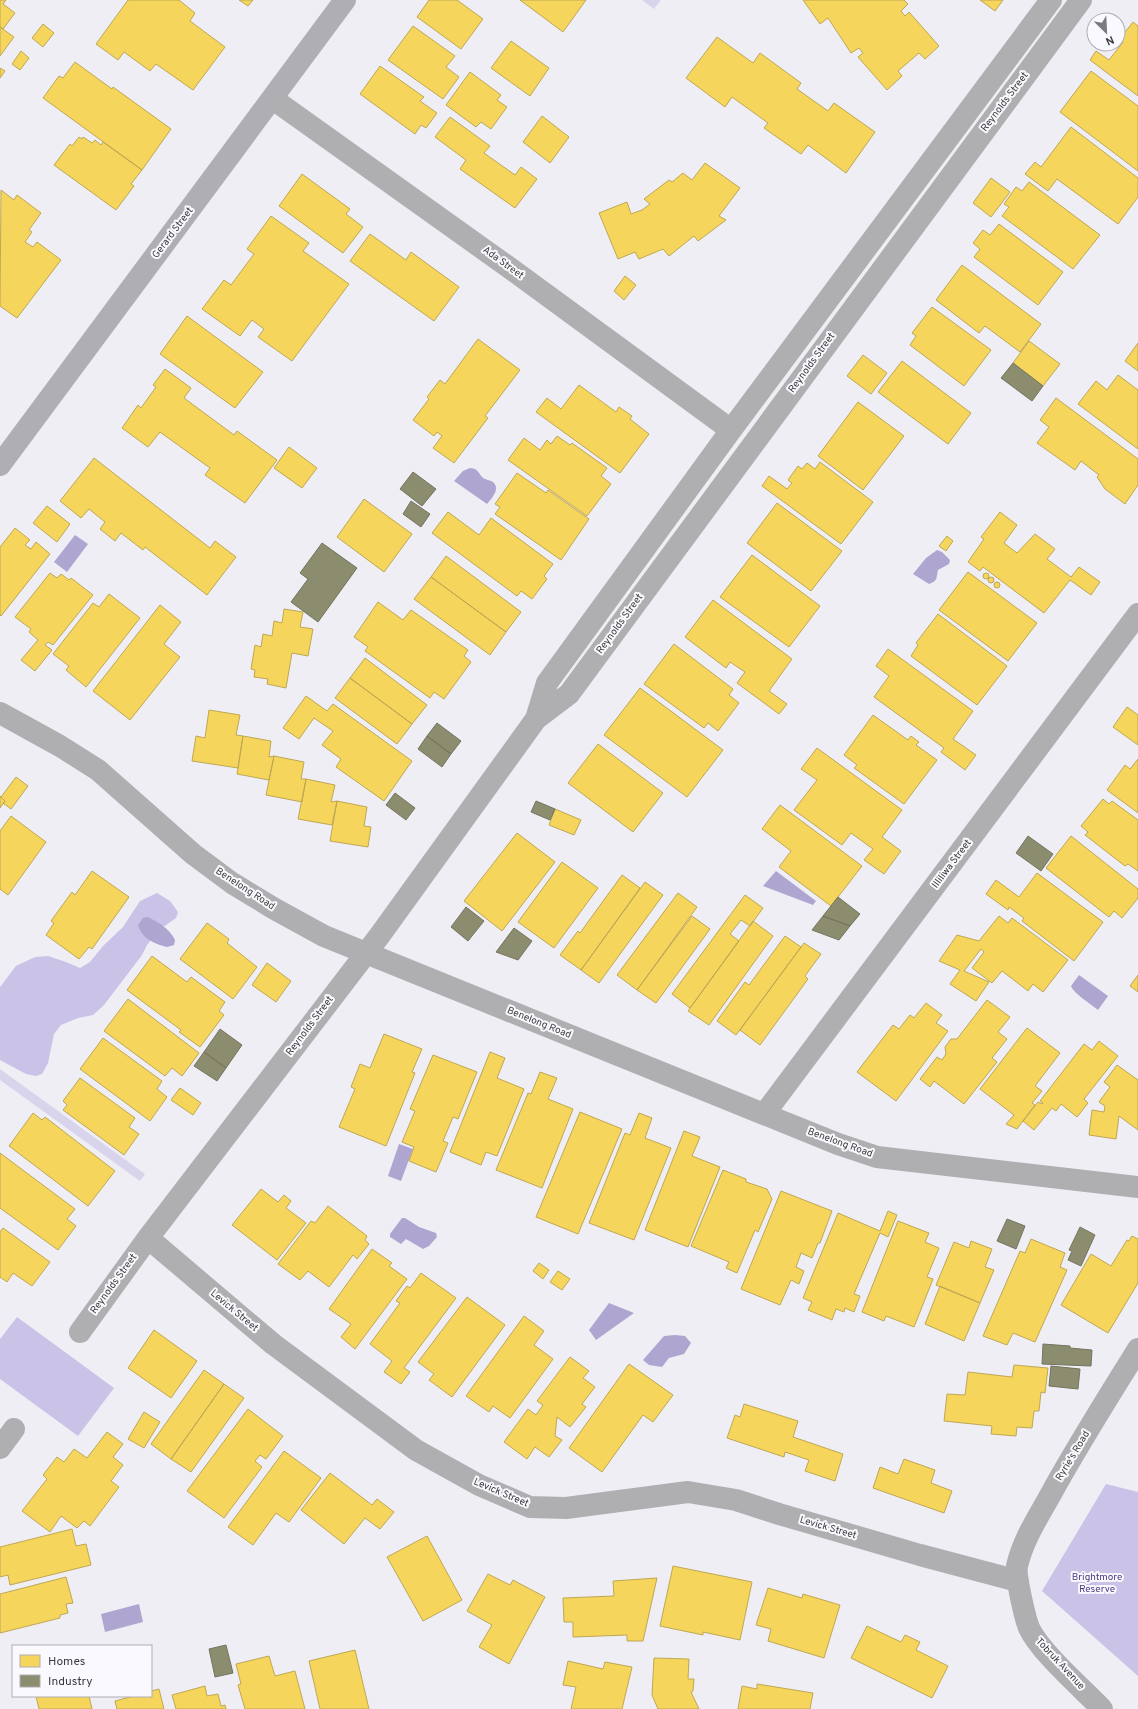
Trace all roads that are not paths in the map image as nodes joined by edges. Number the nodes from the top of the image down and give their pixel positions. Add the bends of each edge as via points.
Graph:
1 (345, 0) edge
2 (1051, 0) edge
3 (1081, 0) edge
4 (272, 99) junction
5 (731, 430) junction
6 (0, 465) edge
7 (1138, 614) edge
8 (0, 713) edge
9 (536, 719) junction
10 (365, 953) junction
11 (764, 1113) junction
12 (1138, 1187) edge
13 (148, 1238) junction
14 (80, 1332) dead end
15 (1138, 1349) edge
16 (14, 1429) dead end
17 (0, 1448) edge
18 (1017, 1574) junction
19 (1102, 1709) edge

1 - 4 main road, Gerard Street
2 - 5 street, Reynolds Street
3 - 9 street, Reynolds Street via 570,694
4 - 5 street, Ada Street via 507,266
4 - 6 main road, Gerard Street
5 - 9 street, Reynolds Street via 547,684
7 - 11 street, Illiliwa Street
8 - 10 street, Benelong Road via 98,770 192,854 232,883 324,936
9 - 10 street, Reynolds Street
10 - 11 street, Benelong Road
10 - 13 street, Reynolds Street
11 - 12 street, Benelong Road via 838,1144 877,1157
13 - 14 street, Reynolds Street
13 - 18 street, Levick Street via 273,1344 416,1450 479,1485 530,1507 566,1508 688,1492 736,1500 920,1555
15 - 18 street, Ryrie's Road via 1029,1532 1021,1551
16 - 17 street
18 - 19 street, Tobruk Avenue via 1029,1627 1038,1642

